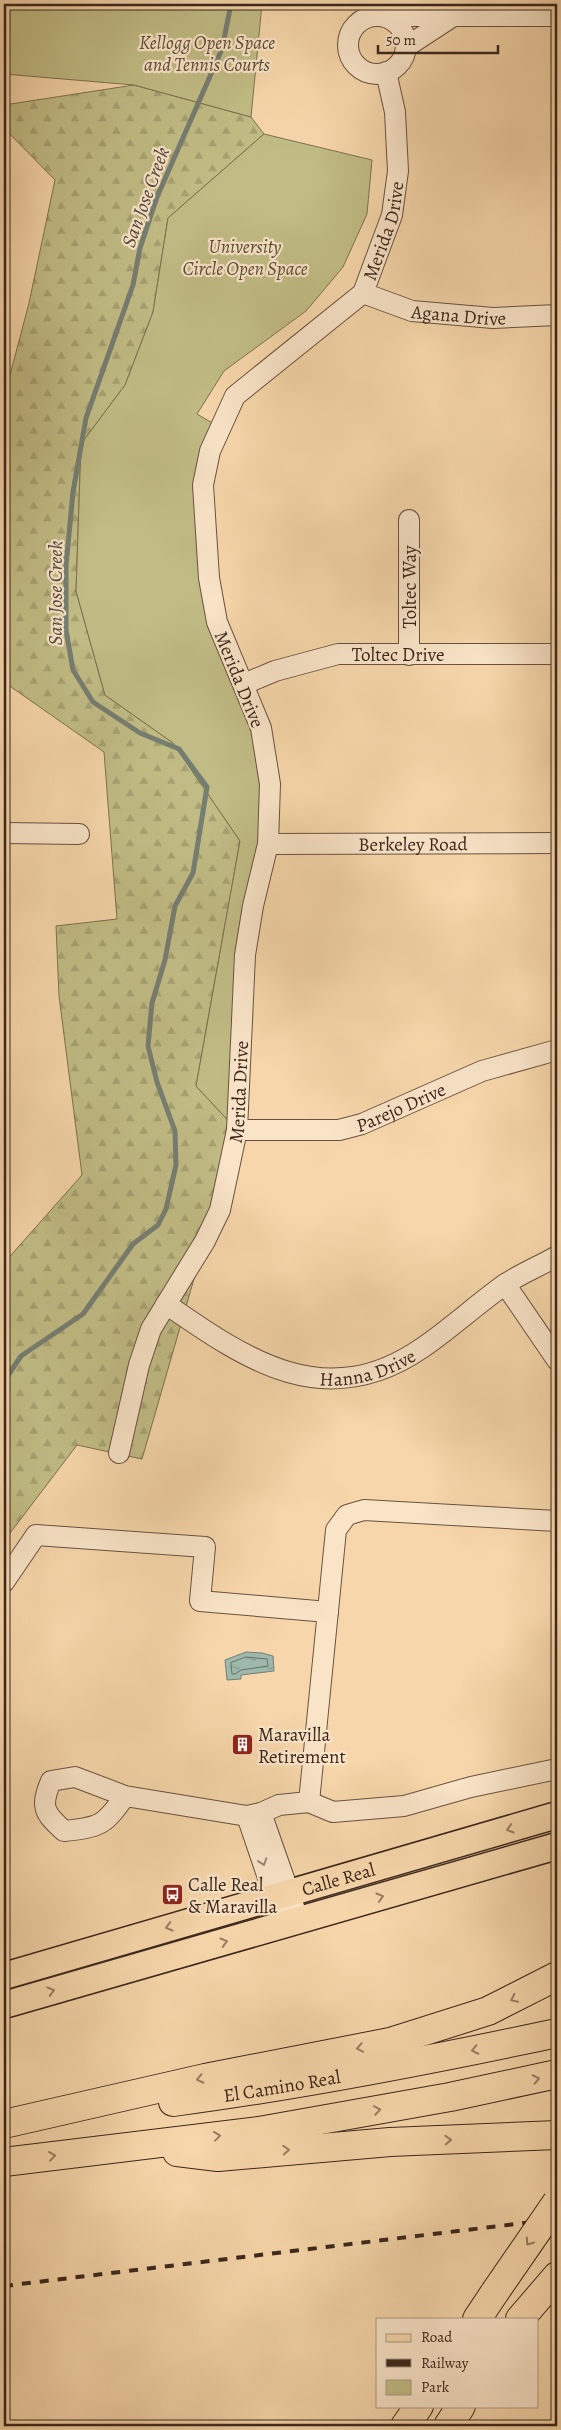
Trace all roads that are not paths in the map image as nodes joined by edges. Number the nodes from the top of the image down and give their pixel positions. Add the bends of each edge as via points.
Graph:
1 (530, 10) edge
2 (455, 15) junction
3 (381, 16) junction
4 (557, 16) edge
5 (406, 47) junction
6 (386, 72) junction
7 (363, 292) junction
8 (557, 315) edge
9 (409, 520) dead end
10 (557, 654) edge
11 (409, 655) junction
12 (244, 684) junction
13 (4, 833) edge
14 (79, 834) dead end
15 (557, 843) edge
16 (268, 844) junction
17 (557, 1050) edge
18 (237, 1130) junction
19 (557, 1256) edge
20 (505, 1284) junction
21 (166, 1304) junction
22 (557, 1360) edge
23 (120, 1453) dead end
24 (557, 1520) edge
25 (4, 1582) edge
26 (328, 1612) junction
27 (557, 1769) edge
28 (125, 1796) dead end
29 (310, 1802) junction
30 (254, 1815) junction
31 (557, 1815) edge
32 (557, 1846) edge
33 (282, 1894) junction
34 (292, 1923) junction
35 (4, 1976) edge
36 (557, 1976) edge
37 (4, 2005) edge
38 (557, 2033) edge
39 (557, 2074) edge
40 (4, 2124) edge
41 (557, 2135) edge
42 (134, 2147) junction
43 (4, 2162) edge
44 (557, 2202) edge
45 (553, 2280) edge
46 (478, 2318) edge
47 (521, 2318) edge
48 (418, 2408) edge
49 (460, 2408) edge
50 (405, 2426) edge
51 (448, 2426) edge

1 - 2 street
1 - 4 street
2 - 3 street
2 - 5 street
3 - 5 street via 389,18 402,30
3 - 6 street via 364,19 357,24 351,31 348,45 352,59 362,69 378,74
5 - 6 street via 400,62
6 - 7 street, Merida Drive via 395,112 398,171 392,215
7 - 8 street, Agana Drive via 412,311 493,318
7 - 12 street, Merida Drive via 234,396 210,451 203,485 209,578 217,622
9 - 11 street, Toltec Way
10 - 11 street, Toltec Drive
11 - 12 street, Toltec Drive via 338,654 275,671
12 - 16 street, Merida Drive via 261,728 270,784
13 - 14 street
15 - 16 street, Berkeley Road
16 - 18 street, Merida Drive via 245,955
17 - 18 street, Parejo Drive via 482,1071 390,1113 347,1128
18 - 21 street, Merida Drive via 220,1210
19 - 20 street, Hanna Drive
20 - 21 street, Hanna Drive via 421,1349 380,1371 356,1378 291,1374 259,1363 221,1342
20 - 22 street
21 - 23 street, Merida Drive via 151,1329 139,1365
24 - 26 street via 364,1510 347,1515 336,1530
25 - 26 street via 36,1535 205,1547 200,1601
26 - 29 street
27 - 29 street via 471,1787 404,1806 334,1812
28 - 30 street
29 - 30 street via 279,1805
30 - 33 street
31 -> 33 main road, Calle Real
34 -> 32 main road, Calle Real
33 - 34 street
33 -> 35 main road, Calle Real
37 -> 34 main road, Calle Real
36 -> 40 highway via 488,2011 390,2042 205,2078
38 -> 40 highway, El Camino Real via 253,2091
42 -> 39 highway via 269,2130
42 -> 41 highway via 218,2157 390,2142
43 -> 42 highway
44 -> 46 highway, bridge
45 - 47 highway
48 - 50 highway
49 - 51 highway

